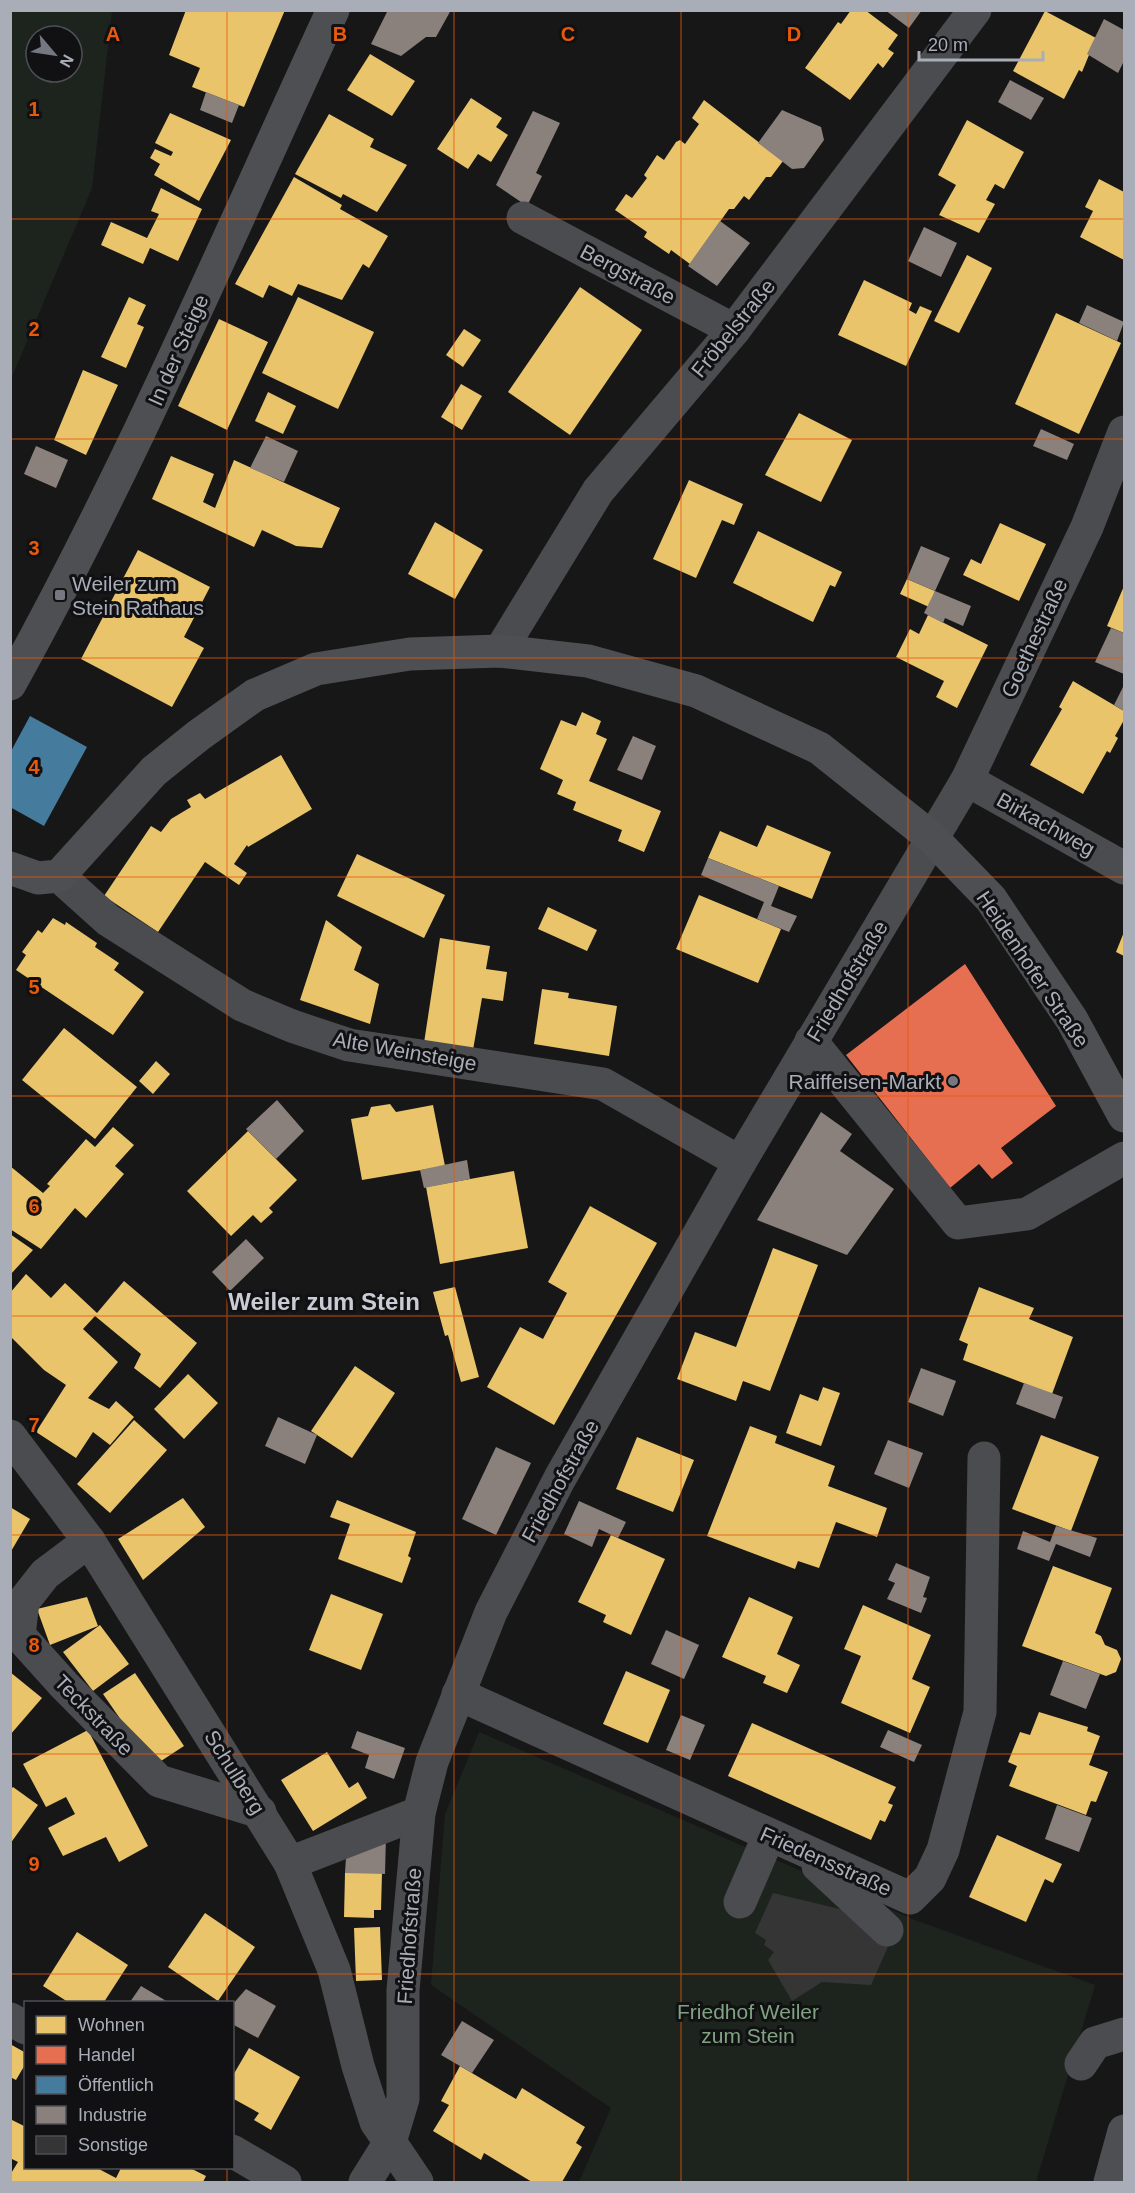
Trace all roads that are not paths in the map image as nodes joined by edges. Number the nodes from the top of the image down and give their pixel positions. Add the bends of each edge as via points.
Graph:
1 (333, 10) edge
2 (975, 10) edge
3 (523, 218) dead end
4 (734, 330) junction
5 (1125, 432) edge
6 (500, 651) junction
7 (10, 684) edge
8 (967, 780) junction
9 (932, 838) junction
10 (1125, 868) edge
11 (11, 872) edge
12 (59, 876) junction
13 (811, 1041) junction
14 (1125, 1116) edge
15 (1125, 1158) edge
16 (740, 1162) junction
17 (10, 1436) edge
18 (984, 1458) dead end
19 (89, 1541) junction
20 (458, 1694) junction
21 (260, 1812) junction
22 (418, 1813) junction
23 (769, 1835) junction
24 (804, 1852) junction
25 (290, 1863) junction
26 (740, 1902) dead end
27 (887, 1930) dead end
28 (10, 2019) edge
29 (24, 2027) edge
30 (1125, 2034) edge
31 (1081, 2064) dead end
32 (1125, 2131) edge
33 (390, 2142) junction
34 (234, 2152) edge
35 (285, 2182) edge
36 (365, 2182) edge
37 (417, 2182) edge
38 (1110, 2182) edge

1 - 7 main road, In der Steige via 135,445 60,595
2 - 4 street, Fröbelstraße
3 - 4 street, Bergstraße
4 - 6 street, Fröbelstraße via 598,491
5 - 8 street, Goethestraße via 1087,526
6 - 9 main road, Heidenhofer Straße via 588,661 696,691 819,748
6 - 12 main road, Heidenhofer Straße via 410,654 316,669 255,695 154,771
8 - 9 street, Goethestraße
8 - 10 street, Birkachweg
9 - 13 street, Friedhofstraße
9 - 14 main road, Heidenhofer Straße via 991,899 1072,1020
11 - 12 main road via 38,878
12 - 16 street, Alte Weinsteige via 108,920 179,967 242,1005 292,1026 349,1045 603,1084
13 - 15 street via 957,1223 1027,1214
13 - 16 street, Friedhofstraße
16 - 20 street, Friedhofstraße via 555,1488 500,1593
17 - 19 street, Schulberg
18 - 24 street, Friedensstraße via 980,1712 943,1850 930,1878 910,1898
19 - 21 street, Schulberg
19 - 21 street, Teckstraße via 45,1574 23,1602 19,1635 159,1781
20 - 22 street, Friedhofstraße
20 - 23 street, Friedensstraße
21 - 25 street, Schulberg
22 - 25 street
22 - 33 street, Friedhofstraße via 403,1990 403,2099
23 - 24 street, Friedensstraße
23 - 26 street
24 - 27 street
25 - 33 street, Schulberg via 334,1970 376,2121
28 - 29 street
30 - 31 street via 1095,2043
32 - 38 main road
33 - 36 street, Friedhofstraße
33 - 37 street
34 - 35 street

